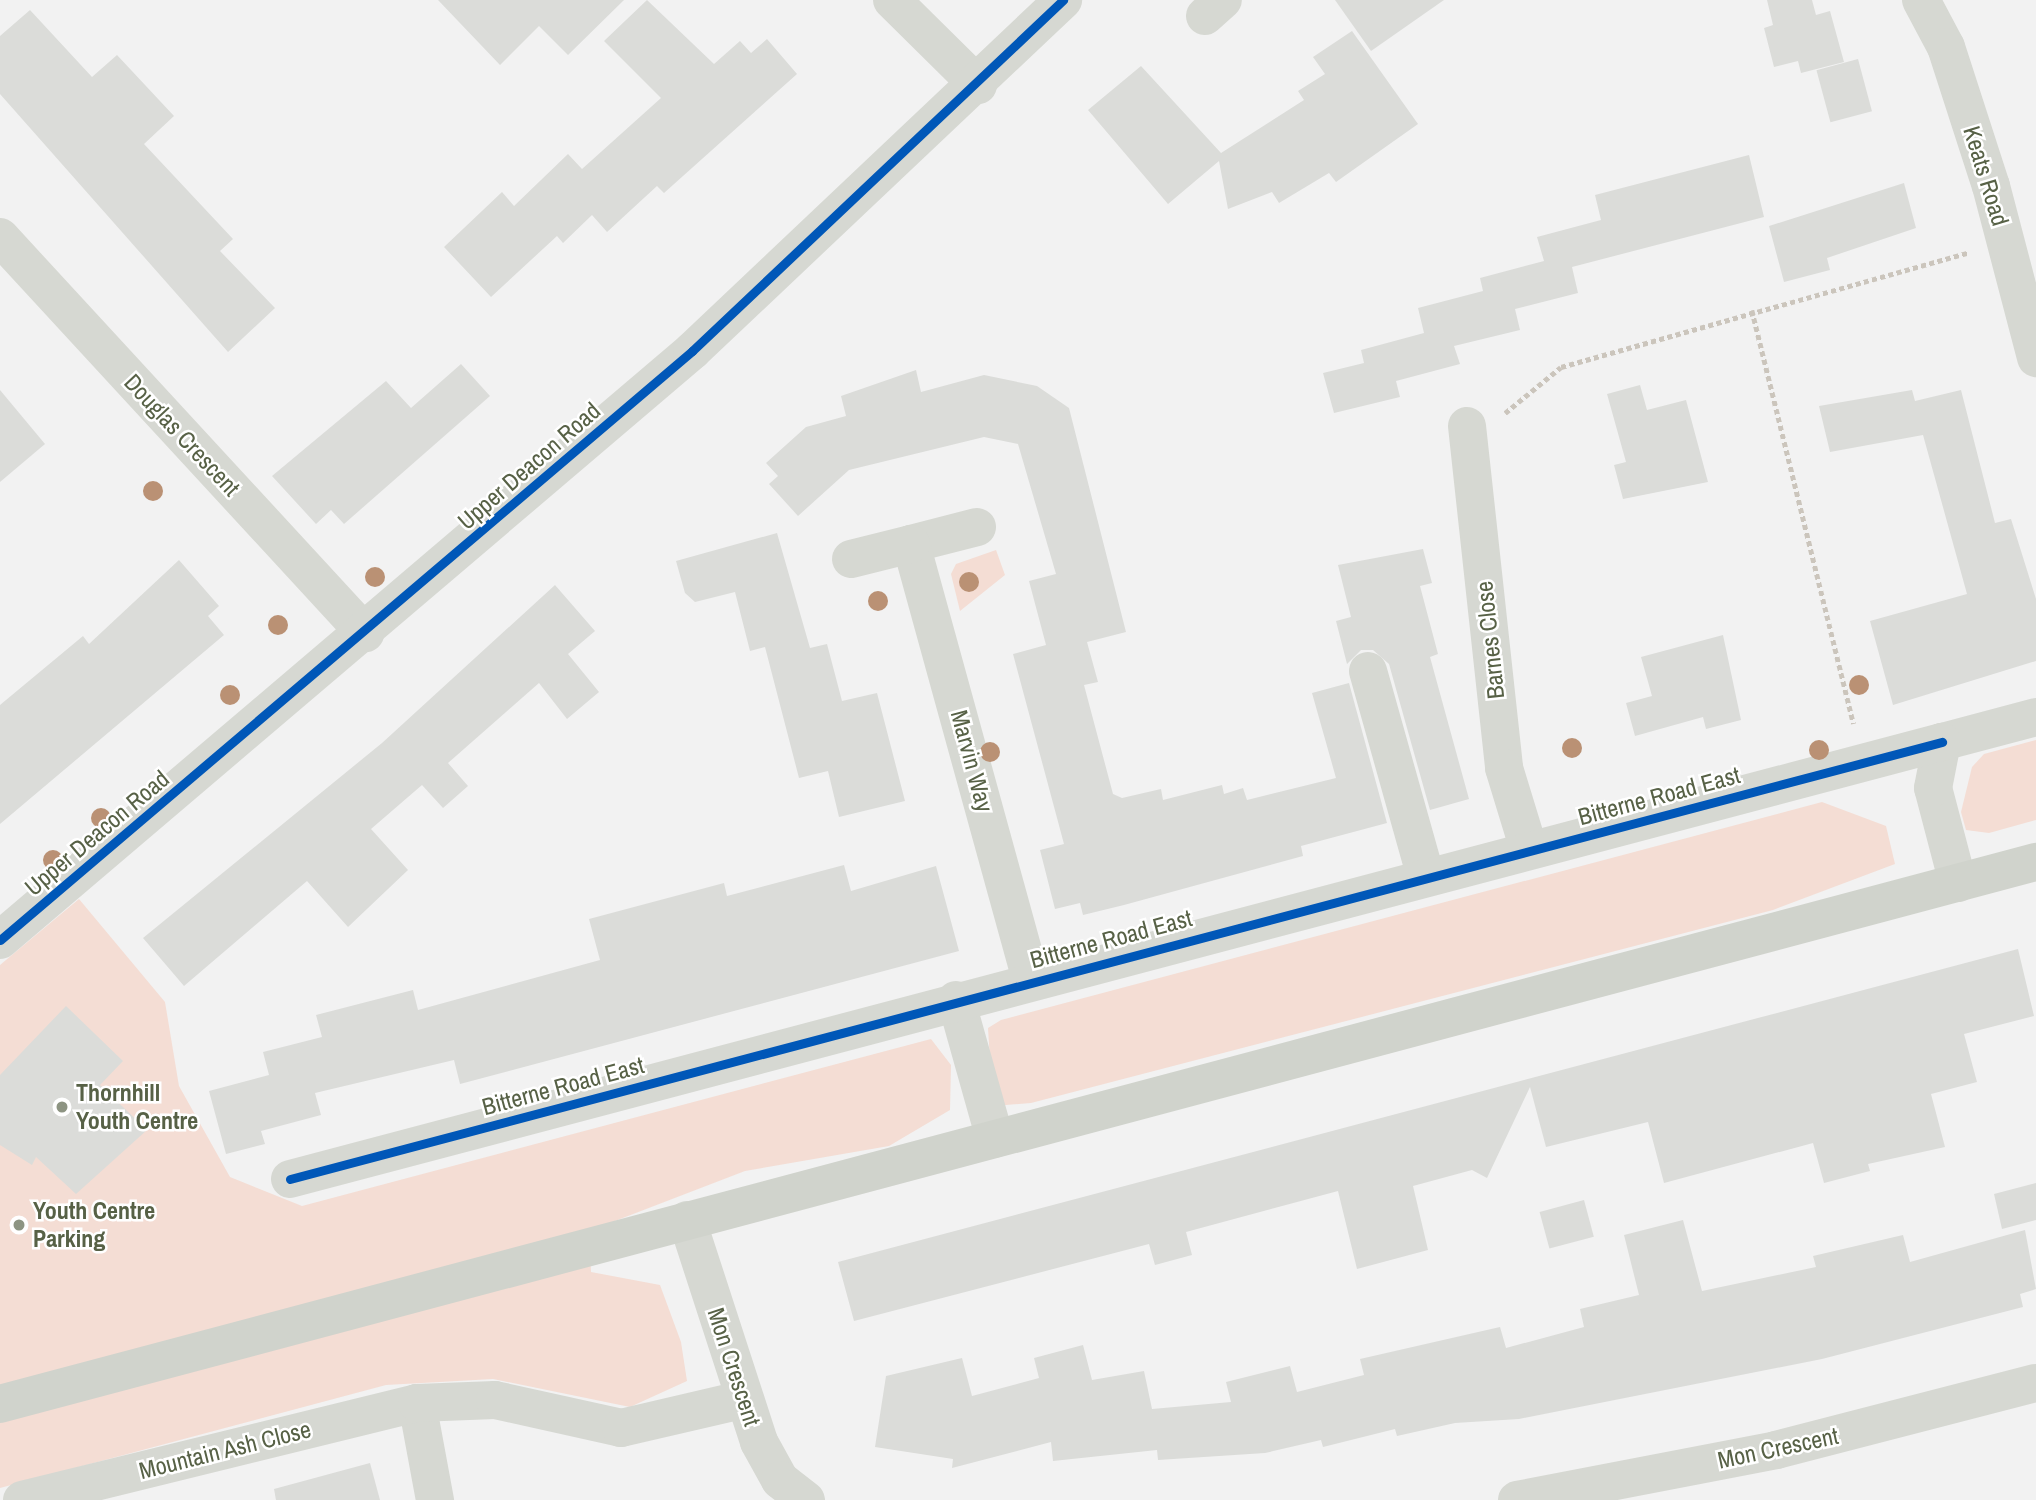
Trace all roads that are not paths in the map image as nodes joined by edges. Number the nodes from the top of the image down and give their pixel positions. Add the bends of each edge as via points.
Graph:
1 (892, 0) edge
2 (1063, 0) edge
3 (1921, 0) edge
4 (978, 85) junction
5 (0, 237) edge
6 (2036, 358) edge
7 (1469, 439) road end
8 (977, 527) dead end
9 (911, 544) junction
10 (851, 559) dead end
11 (365, 633) junction
12 (1368, 671) dead end
13 (2036, 717) edge
14 (1942, 742) junction
15 (1529, 850) junction
16 (2036, 862) edge
17 (1426, 877) junction
18 (1958, 883) junction
19 (0, 940) edge
20 (1031, 979) junction
21 (956, 1000) junction
22 (995, 1139) junction
23 (290, 1180) dead end
24 (687, 1220) junction
25 (2036, 1383) edge
26 (741, 1400) junction
27 (417, 1403) junction
28 (0, 1404) edge
29 (29, 1499) edge
30 (435, 1500) edge
31 (806, 1500) edge
32 (1517, 1500) edge

1 - 4 street
2 - 4 street, Upper Deacon Road
3 - 6 street, Keats Road via 1946,47
4 - 11 street, Upper Deacon Road via 692,351
5 - 11 street, Douglas Crescent
7 - 15 street, Barnes Close via 1504,768
8 - 9 street
9 - 10 street
9 - 20 street, Marvin Way
11 - 19 street, Upper Deacon Road
12 - 17 street
13 - 14 street, Bitterne Road East
14 - 15 street, Bitterne Road East
14 - 18 street via 1933,788
15 - 17 street, Bitterne Road East
16 - 18 main road
17 - 20 street, Bitterne Road East
18 - 22 main road
20 - 21 street, Bitterne Road East
21 - 22 street
21 - 23 street, Bitterne Road East
22 - 24 main road
24 - 26 street, Mon Crescent
24 - 28 main road
25 - 32 street, Mon Crescent via 1776,1450
26 - 27 street, Mountain Ash Close via 621,1428 495,1400
26 - 31 street, Mon Crescent via 780,1480
27 - 29 street, Mountain Ash Close
27 - 30 street

